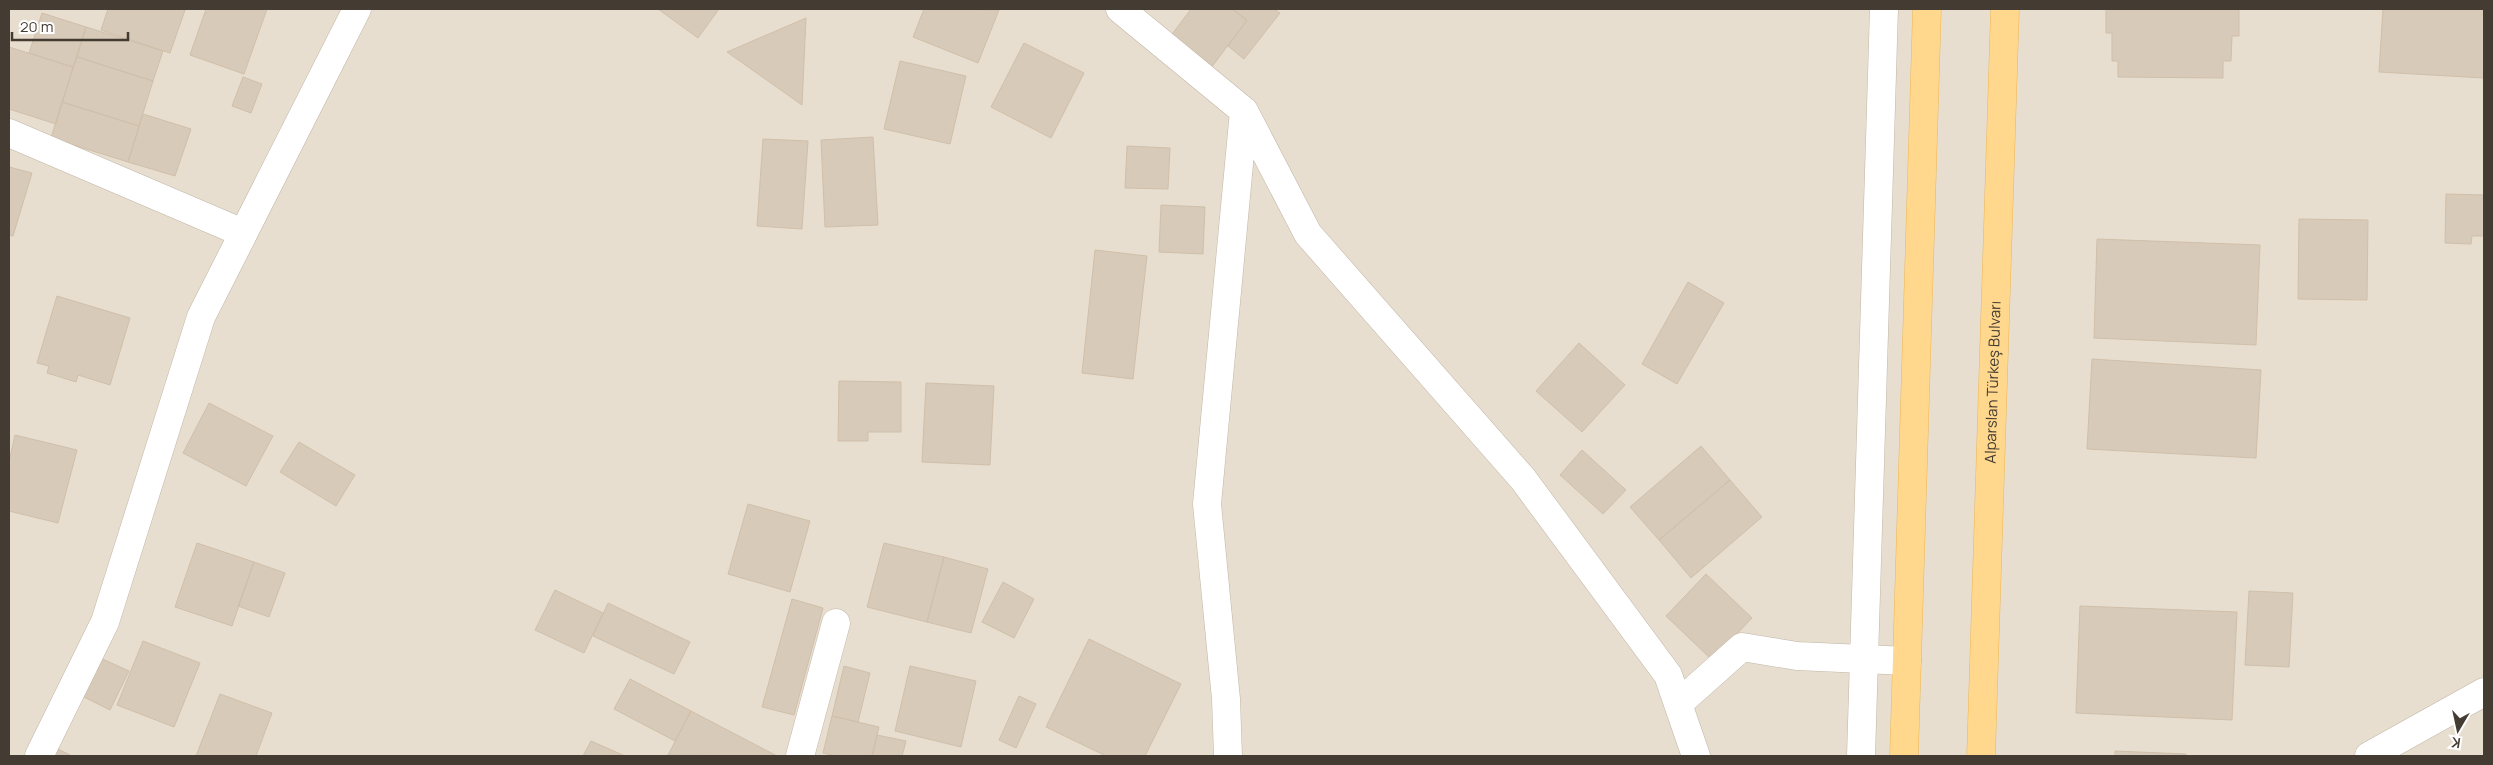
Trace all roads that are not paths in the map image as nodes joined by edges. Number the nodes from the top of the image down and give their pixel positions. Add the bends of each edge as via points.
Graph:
1 (355, 9) edge
2 (1120, 9) edge
3 (1884, 9) edge
4 (1927, 9) edge
5 (2005, 9) edge
6 (1244, 111) junction
7 (9, 133) edge
8 (243, 233) junction
9 (836, 623) dead end
10 (1862, 658) junction
11 (1907, 661) junction
12 (2484, 692) edge
13 (1678, 704) junction
14 (39, 756) edge
15 (800, 756) edge
16 (1228, 756) edge
17 (1696, 756) edge
18 (1861, 756) edge
19 (1904, 756) edge
20 (1981, 756) edge
21 (2369, 756) edge

1 - 8 street
2 - 6 street
3 - 10 street
4 - 11 main road
5 - 20 main road, Alparslan Türkeş Bulvarı
6 - 13 street via 1308,234 1523,480 1668,675
6 - 16 street via 1207,504 1226,699
7 - 8 street
8 - 14 street via 201,317 105,622
9 - 15 street
10 - 11 street
10 - 13 street via 1797,656 1742,647
10 - 18 street
11 - 19 main road
12 - 21 street
13 - 17 street

